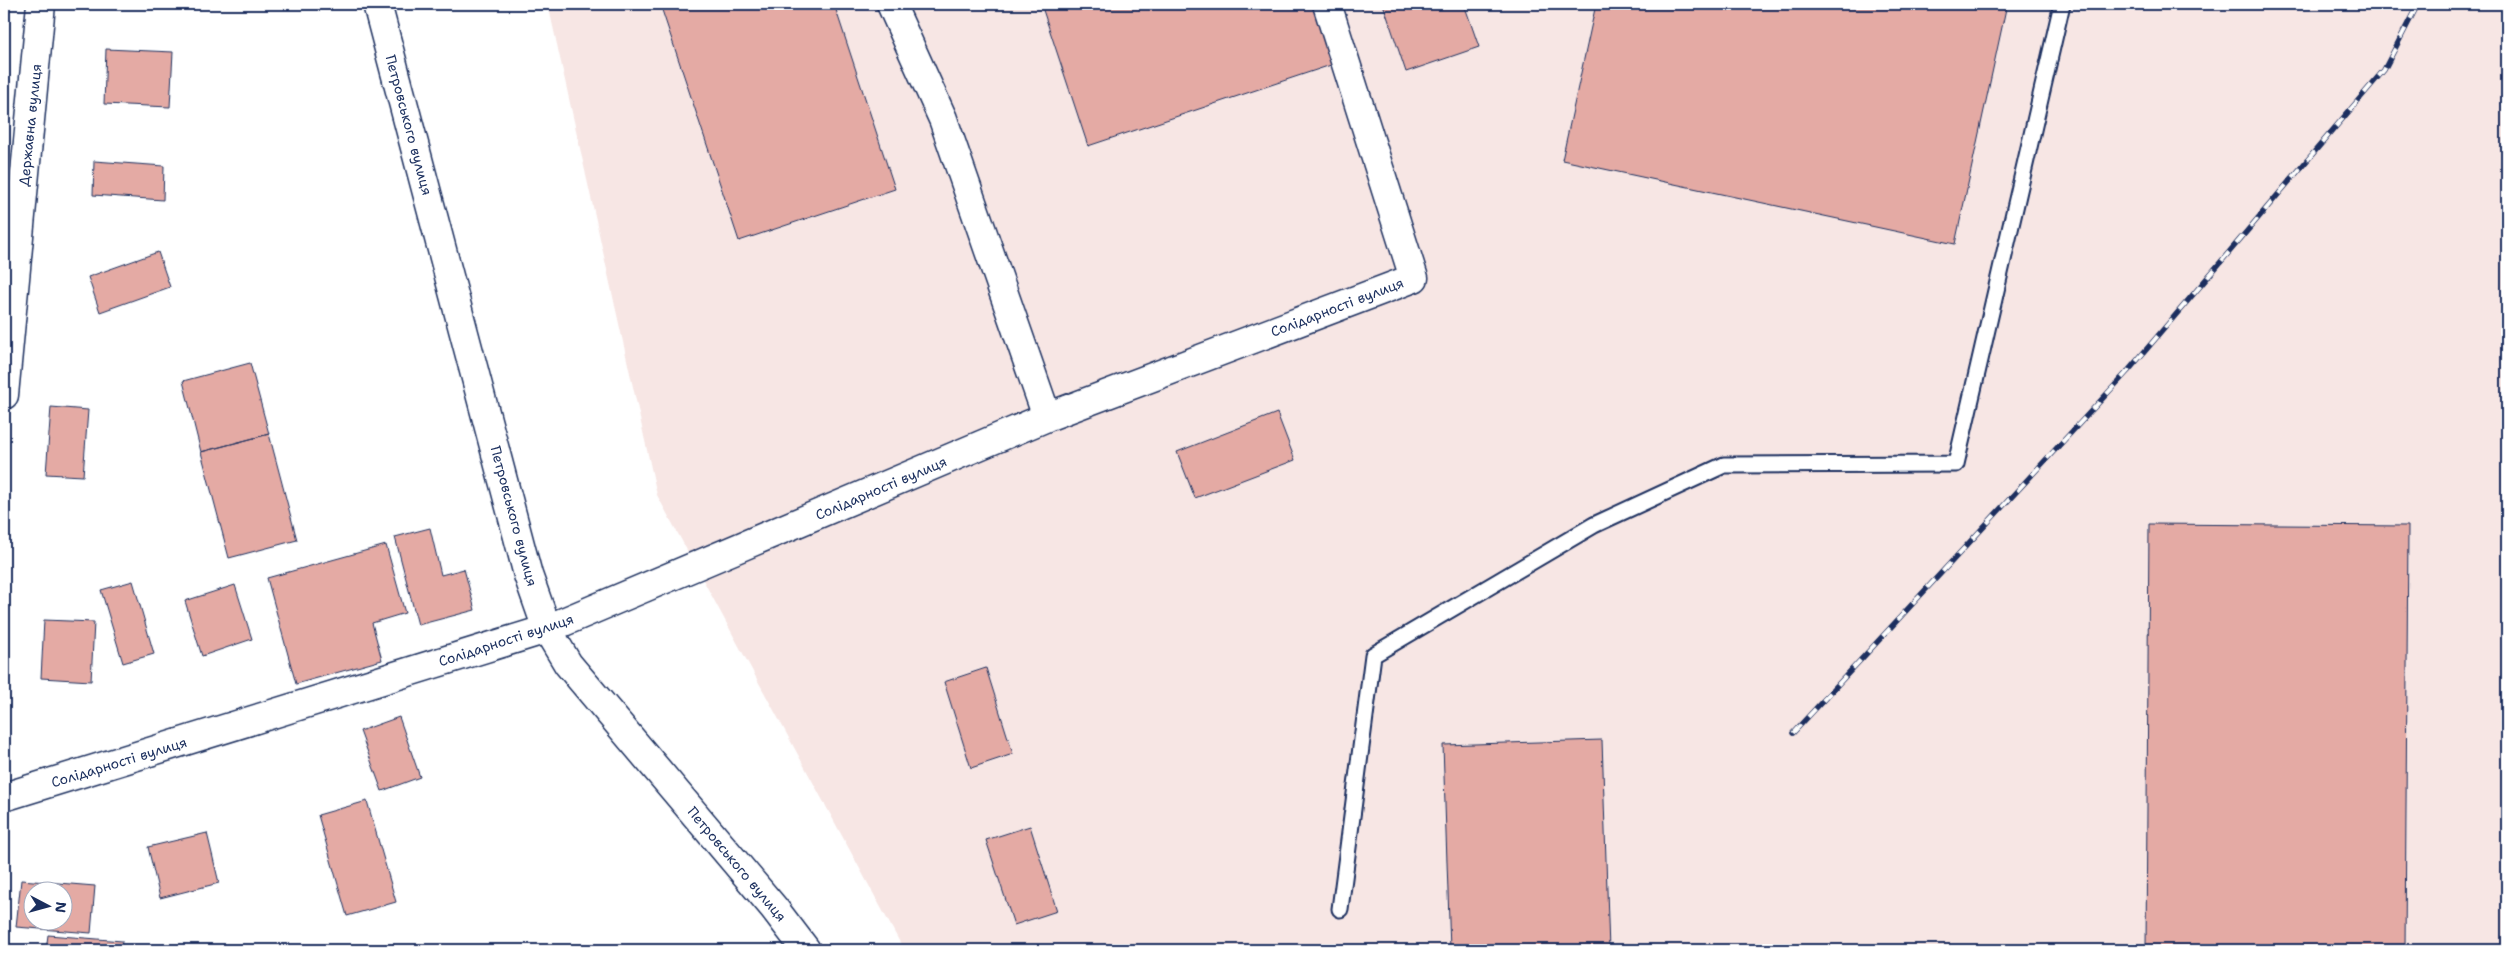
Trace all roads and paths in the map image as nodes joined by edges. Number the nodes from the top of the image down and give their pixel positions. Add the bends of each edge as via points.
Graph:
1 (41, 4) edge
2 (377, 4) edge
3 (891, 4) edge
4 (1327, 4) edge
5 (2062, 4) edge
6 (11, 246) edge
7 (4, 395) edge
8 (1047, 417) junction
9 (547, 629) junction
10 (4, 797) edge
11 (1340, 909) dead end
12 (806, 950) edge

1 - 6 street, Державна вулиця
2 - 9 street, Петровського вулиця via 528,574
3 - 8 street via 943,119
4 - 8 street, Солідарності вулиця via 1414,278
5 - 11 lane via 1956,464 1724,465 1594,525 1373,655
6 - 7 street, Державна вулиця
8 - 9 street, Солідарності вулиця
9 - 10 street, Солідарності вулиця
9 - 12 street, Петровського вулиця via 568,664

